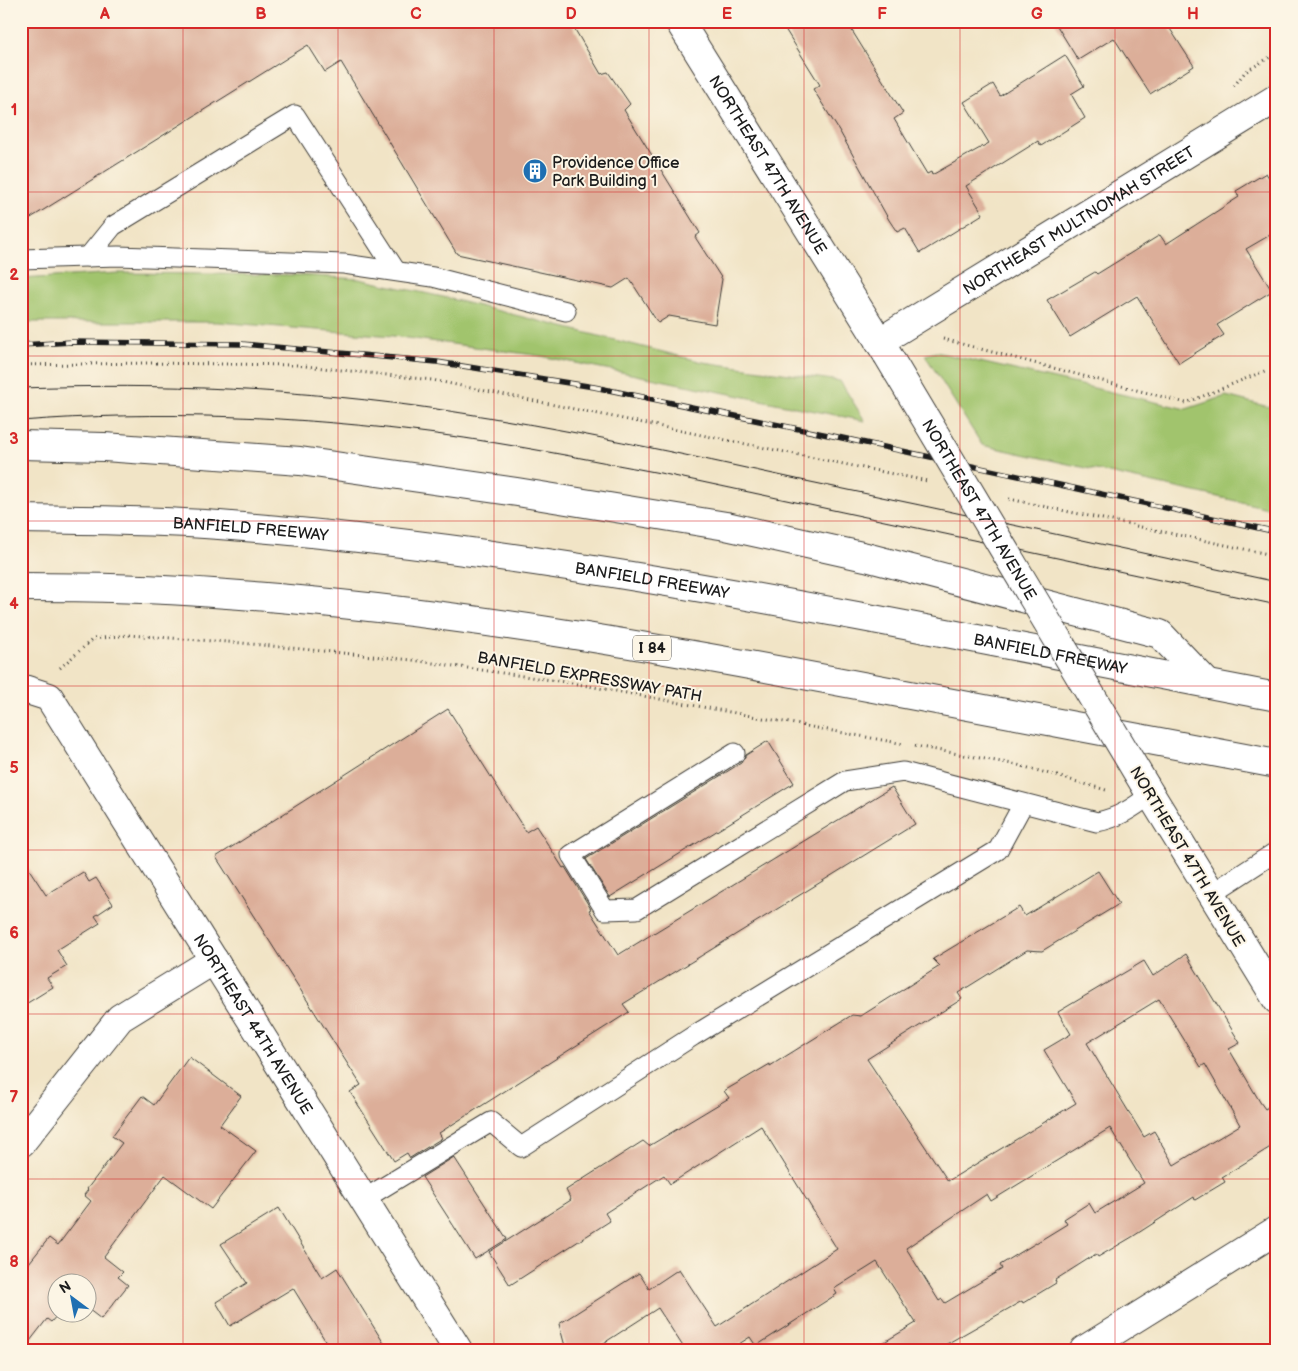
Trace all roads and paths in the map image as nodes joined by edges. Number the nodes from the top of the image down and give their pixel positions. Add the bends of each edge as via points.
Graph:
1 (678, 21) edge
2 (1277, 98) edge
3 (88, 257) junction
4 (21, 259) edge
5 (396, 271) junction
6 (566, 311) dead end
7 (915, 320) junction
8 (883, 348) junction
9 (21, 365) edge
10 (1267, 370) dead end
11 (21, 445) edge
12 (930, 482) dead end
13 (1007, 498) dead end
14 (21, 519) edge
15 (1277, 556) edge
16 (21, 587) edge
17 (1207, 683) junction
18 (21, 688) edge
19 (1277, 696) edge
20 (49, 697) junction
21 (735, 753) dead end
22 (1277, 764) edge
23 (1148, 791) junction
24 (1024, 804) junction
25 (1277, 851) edge
26 (1211, 894) junction
27 (214, 960) junction
28 (1277, 1000) edge
29 (21, 1143) edge
30 (364, 1199) junction
31 (1277, 1230) edge
32 (458, 1350) edge
33 (1084, 1350) edge

1 - 8 main road, NORTHEAST 47TH AVENUE
2 - 7 main road, NORTHEAST MULTNOMAH STREET
3 - 4 lane
3 - 5 lane via 344,264
3 - 5 lane via 113,226 295,114
5 - 6 lane via 433,277
7 - 8 main road, NORTHEAST MULTNOMAH STREET
7 - 10 path via 927,335 1186,403
8 - 23 main road, NORTHEAST 47TH AVENUE, bridge
9 - 12 path via 296,365 432,380
11 - 17 main road via 104,447 300,461 726,526 866,557 1160,634
13 - 15 path
14 - 17 main road, BANFIELD FREEWAY via 217,525 336,536 571,566
16 - 22 main road, I 84 via 212,592 445,616 800,674
17 - 19 main road, BANFIELD FREEWAY
18 - 20 main road
20 - 23 path, BANFIELD EXPRESSWAY PATH via 60,667 93,639 128,635 242,643 412,660 572,683 1018,765 1101,790
20 - 27 main road, NORTHEAST 44TH AVENUE
21 - 24 lane via 571,855 605,910 637,909 845,781 903,772
23 - 24 lane via 1123,815 1097,822
23 - 26 main road, NORTHEAST 47TH AVENUE
24 - 30 lane via 998,850 693,1036 521,1147 490,1122
25 - 26 lane
26 - 28 main road, NORTHEAST 47TH AVENUE
27 - 29 main road via 120,1018
27 - 30 main road, NORTHEAST 44TH AVENUE
30 - 32 main road, NORTHEAST 44TH AVENUE
31 - 33 main road

